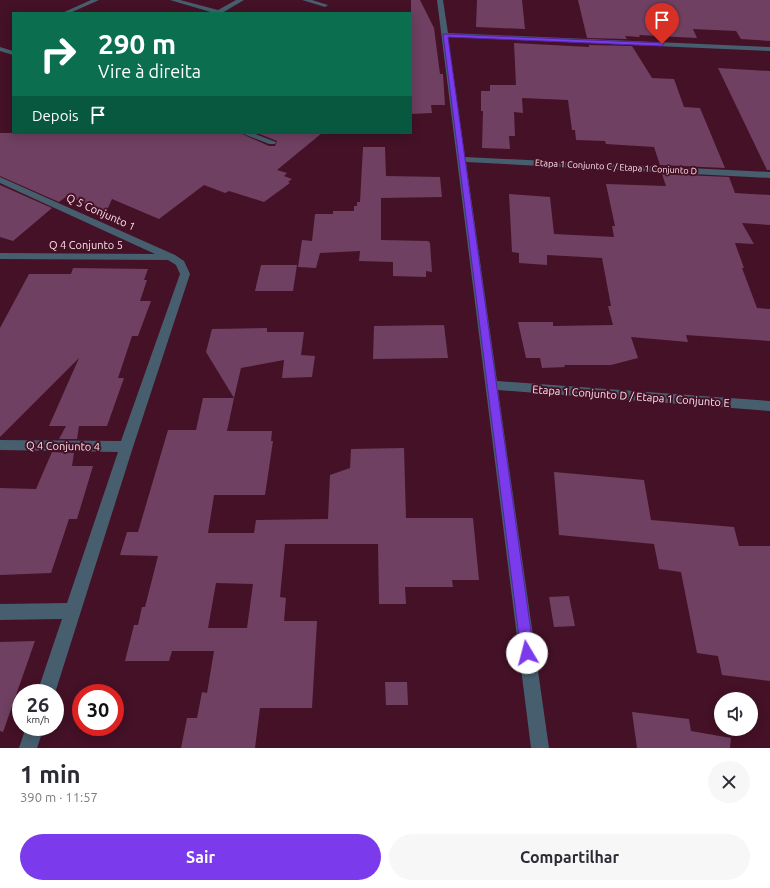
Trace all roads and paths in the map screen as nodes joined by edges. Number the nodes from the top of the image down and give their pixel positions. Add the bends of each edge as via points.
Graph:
1 (96, 0) edge
2 (173, 0) edge
3 (241, 0) edge
4 (305, 0) edge
5 (440, 0) edge
6 (325, 5) dead end
7 (67, 12) edge
8 (218, 12) edge
9 (445, 35) junction
10 (0, 49) edge
11 (770, 49) edge
12 (12, 53) edge
13 (248, 134) edge
14 (272, 142) dead end
15 (462, 159) junction
16 (770, 175) edge
17 (0, 180) edge
18 (0, 256) edge
19 (171, 257) junction
20 (491, 385) junction
21 (770, 406) edge
22 (0, 445) edge
23 (126, 447) junction
24 (72, 611) junction
25 (0, 612) edge
26 (49, 684) edge
27 (32, 736) edge
28 (28, 748) edge
29 (540, 748) edge

1 - 7 street
2 - 8 street
3 - 8 street
4 - 6 street
5 - 9 street
9 - 11 street
9 - 15 street
10 - 12 street
13 - 14 street
15 - 16 street, Etapa 1 Conjunto C / Etapa 1 Conjunto D
15 - 20 street
17 - 19 street, Q 5 Conjunto 1
18 - 19 street, Q 4 Conjunto 5
19 - 23 street, Q 5 Conjunto 1 via 180,263 185,274
20 - 21 street, Etapa 1 Conjunto D / Etapa 1 Conjunto E
20 - 29 street
22 - 23 street, Q 4 Conjunto 4
23 - 24 street
24 - 25 street
24 - 26 street
27 - 28 street

